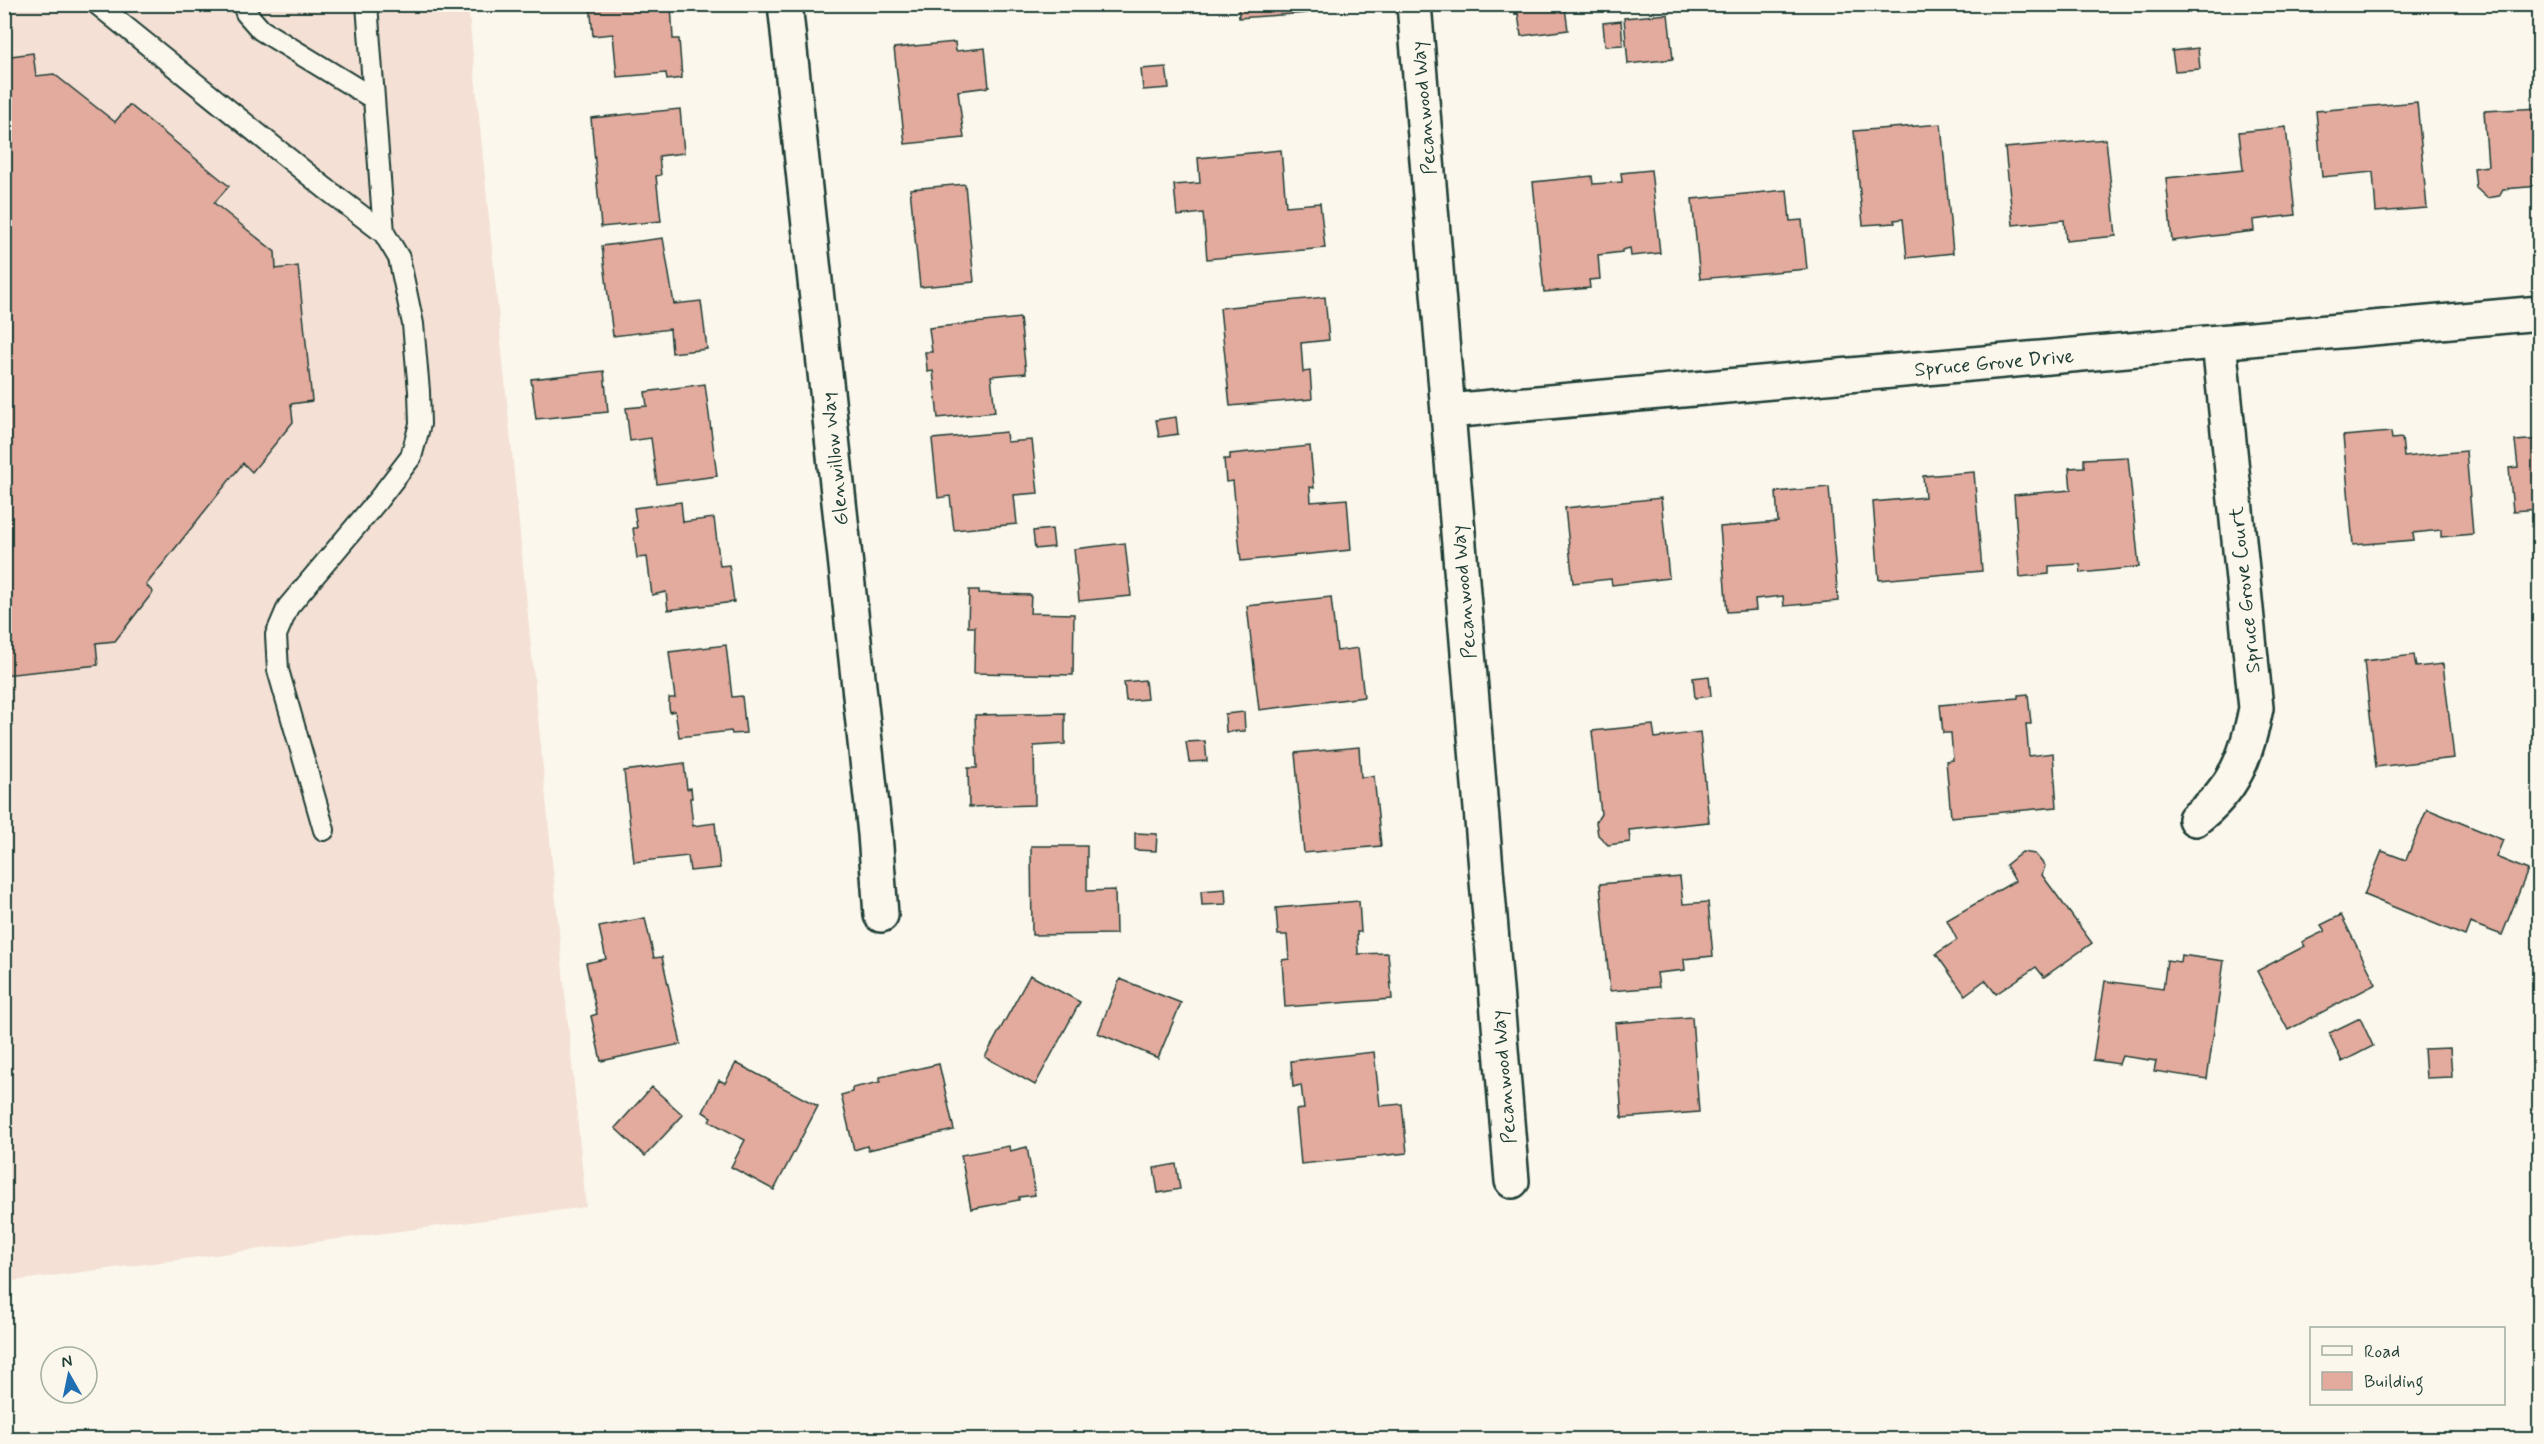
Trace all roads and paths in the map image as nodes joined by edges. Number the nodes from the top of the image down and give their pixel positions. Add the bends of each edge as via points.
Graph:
1 (97, 4) edge
2 (243, 4) edge
3 (367, 4) edge
4 (785, 4) edge
5 (1414, 4) edge
6 (374, 99) junction
7 (384, 234) junction
8 (2540, 313) edge
9 (2219, 342) junction
10 (1448, 411) junction
11 (2195, 819) dead end
12 (324, 830) dead end
13 (881, 915) dead end
14 (1512, 1180) dead end

1 - 7 lane
2 - 6 lane via 261,30
3 - 6 lane
4 - 13 street, Glenwillow Way
5 - 10 street, Pecanwood Way
6 - 7 lane
7 - 12 lane via 399,258 413,324 420,424 411,457 288,606 276,635 278,670
8 - 9 street, Spruce Grove Drive
9 - 10 street, Spruce Grove Drive
9 - 11 street, Spruce Grove Court via 2256,708 2248,748 2231,783
10 - 14 street, Pecanwood Way

